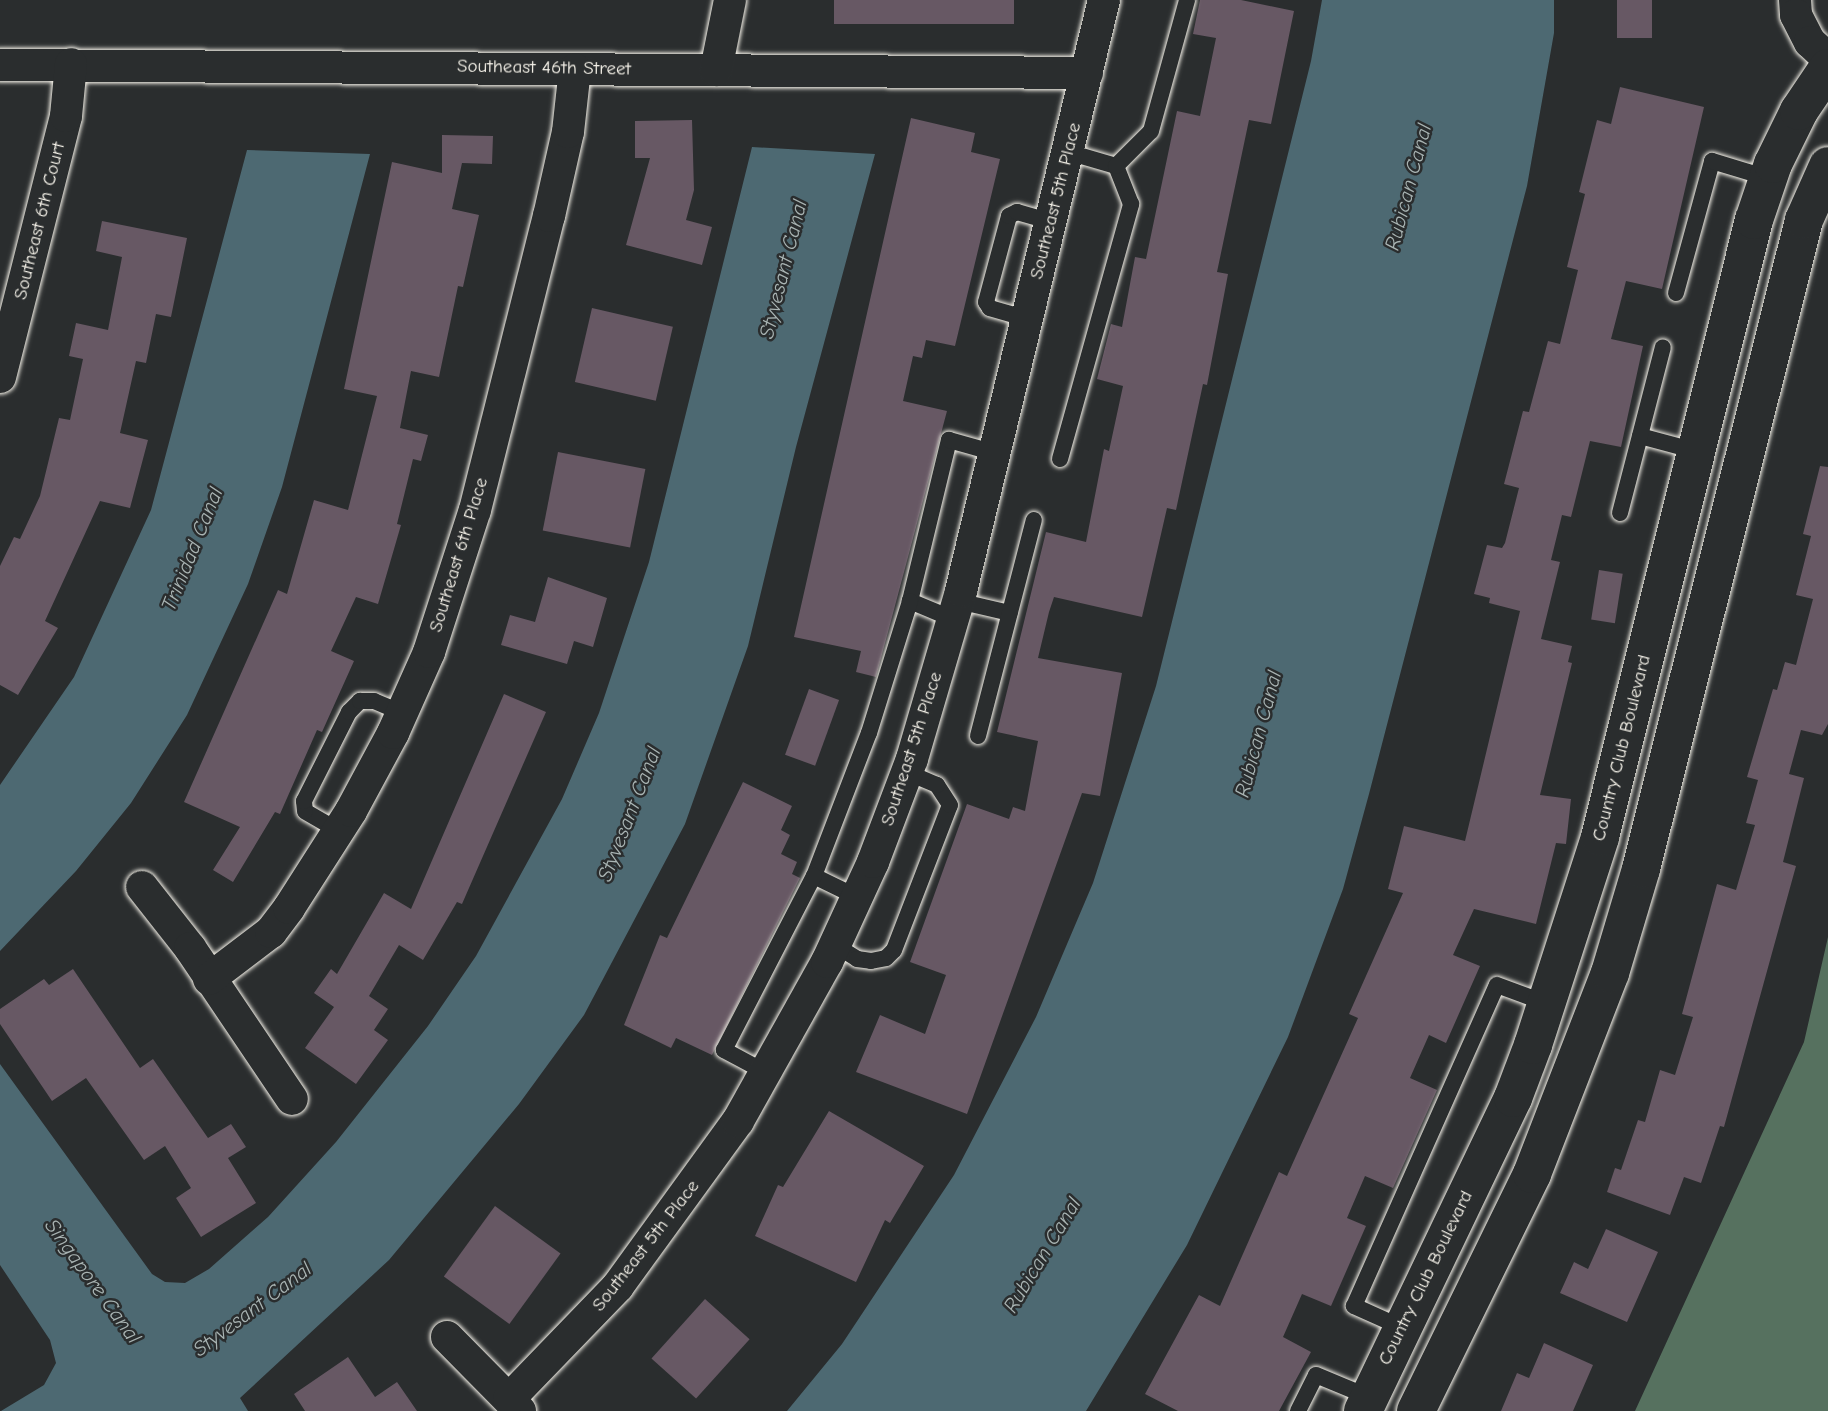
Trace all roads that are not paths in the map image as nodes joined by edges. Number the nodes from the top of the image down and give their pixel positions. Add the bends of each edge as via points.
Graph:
1 (730, 0) edge
2 (1104, 0) edge
3 (1187, 0) edge
4 (1796, 0) edge
5 (1828, 59) edge
6 (71, 64) junction
7 (0, 65) edge
8 (1828, 68) edge
9 (575, 69) junction
10 (716, 70) junction
11 (1087, 73) junction
12 (1068, 152) junction
13 (1116, 166) junction
14 (1828, 166) edge
15 (1768, 178) junction
16 (1051, 222) junction
17 (1676, 293) dead end
18 (1028, 319) junction
19 (1663, 347) dead end
20 (0, 377) edge
21 (1640, 436) junction
22 (1696, 451) junction
23 (995, 453) junction
24 (1060, 459) dead end
25 (1620, 513) dead end
26 (1034, 520) dead end
27 (910, 601) junction
28 (955, 610) junction
29 (1010, 613) junction
30 (1647, 647) junction
31 (1694, 658) junction
32 (402, 713) junction
33 (978, 736) dead end
34 (907, 772) junction
35 (339, 831) junction
36 (814, 876) junction
37 (142, 887) dead end
38 (857, 897) junction
39 (1577, 915) junction
40 (1623, 930) junction
41 (835, 945) junction
42 (209, 979) junction
43 (1548, 1003) junction
44 (767, 1073) junction
45 (292, 1099) dead end
46 (1403, 1328) junction
47 (447, 1338) dead end
48 (1366, 1404) edge
49 (514, 1405) edge
50 (1298, 1411) edge
51 (1416, 1411) edge

1 - 10 street
2 - 11 street, Southeast 5th Place
3 - 13 lane via 1151,131
4 - 5 street via 1796,15 1810,42
6 - 7 street, Southeast 46th Street
6 - 9 street, Southeast 46th Street
6 - 20 street, Southeast 6th Court via 63,128
8 - 15 main road, Country Club Boulevard via 1799,111
9 - 10 street, Southeast 46th Street
9 - 32 street, Southeast 6th Place via 568,132 550,215 475,510 446,606
10 - 11 street, Southeast 46th Street
11 - 12 street, Southeast 5th Place
12 - 13 lane
12 - 16 street, Southeast 5th Place
13 - 24 lane via 1131,204
14 - 31 main road via 1804,220
15 - 17 lane via 1712,161
15 - 22 main road, Country Club Boulevard
16 - 18 street, Southeast 5th Place
16 - 18 lane via 1017,212 1009,215 986,302 989,308
18 - 23 street, Southeast 5th Place
19 - 21 lane
21 - 22 lane
21 - 25 lane
22 - 30 main road, Country Club Boulevard
23 - 27 lane via 949,440
23 - 28 street, Southeast 5th Place
26 - 29 lane
27 - 28 lane
27 - 36 lane via 869,733
28 - 29 lane
28 - 34 street, Southeast 5th Place
29 - 33 lane
30 - 31 main road
30 - 39 main road, Country Club Boulevard
31 - 40 main road
32 - 35 street, Southeast 6th Place
32 - 35 lane via 374,701 360,701 349,712 304,801 305,811
34 - 38 street, Southeast 5th Place
34 - 41 lane via 936,785 950,805 899,937 886,958 872,961 857,959
35 - 42 street, Southeast 6th Place via 271,932
36 - 38 lane
36 - 44 lane via 724,1050
37 - 42 street
38 - 41 street, Southeast 5th Place
39 - 40 main road
39 - 43 main road, Country Club Boulevard
40 - 51 main road via 1582,1053 1532,1174
41 - 44 street, Southeast 5th Place
42 - 45 street
43 - 46 main road, Country Club Boulevard via 1513,1098
43 - 46 lane via 1497,985 1491,997 1354,1306
44 - 49 street, Southeast 5th Place via 686,1197 618,1286
46 - 48 main road, Country Club Boulevard
47 - 49 street, Southeast 5th Place
48 - 50 lane via 1316,1375

